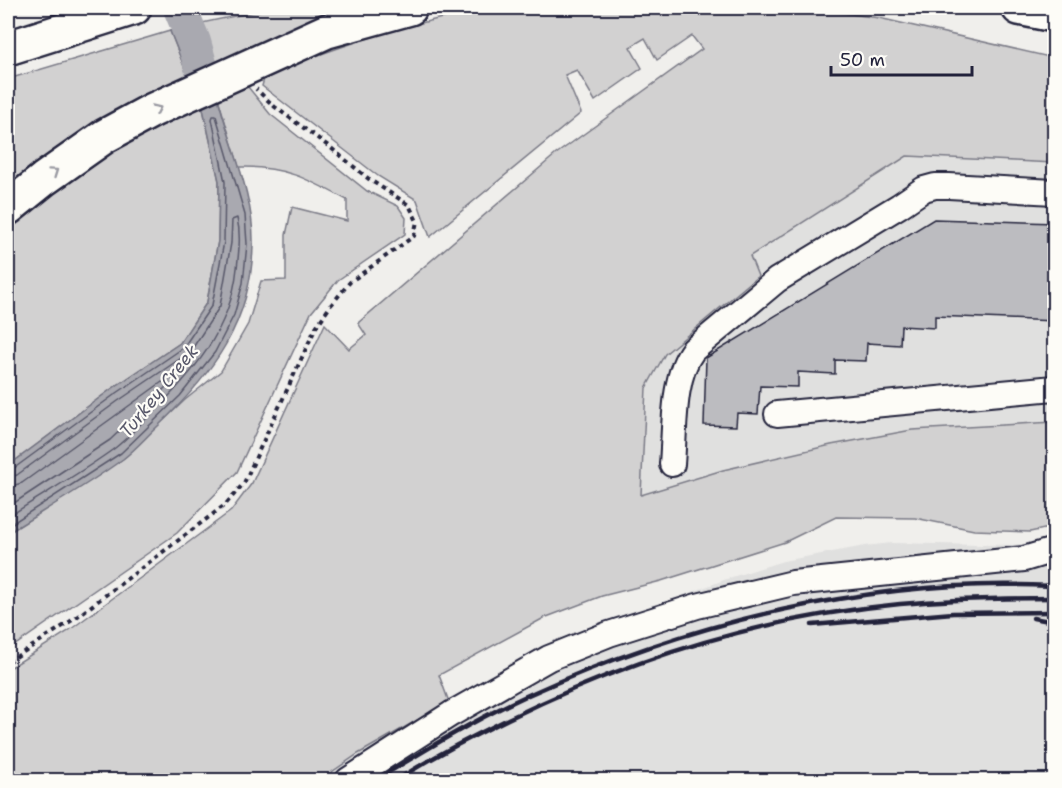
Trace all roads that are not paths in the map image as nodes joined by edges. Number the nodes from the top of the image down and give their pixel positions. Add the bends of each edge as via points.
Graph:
1 (134, 8) edge
2 (410, 8) edge
3 (1019, 8) edge
4 (1054, 15) edge
5 (16, 45) edge
6 (1054, 192) edge
7 (8, 208) edge
8 (1054, 388) edge
9 (777, 414) dead end
10 (672, 465) dead end
11 (1054, 550) edge
12 (348, 780) edge

1 - 5 highway
7 -> 2 highway via 105,136 153,110 327,31
3 - 4 highway
6 - 10 lane via 949,186 924,189 777,280 685,360 679,380
8 - 9 lane
11 - 12 lane via 1024,559 793,583 697,606 609,634 549,658

